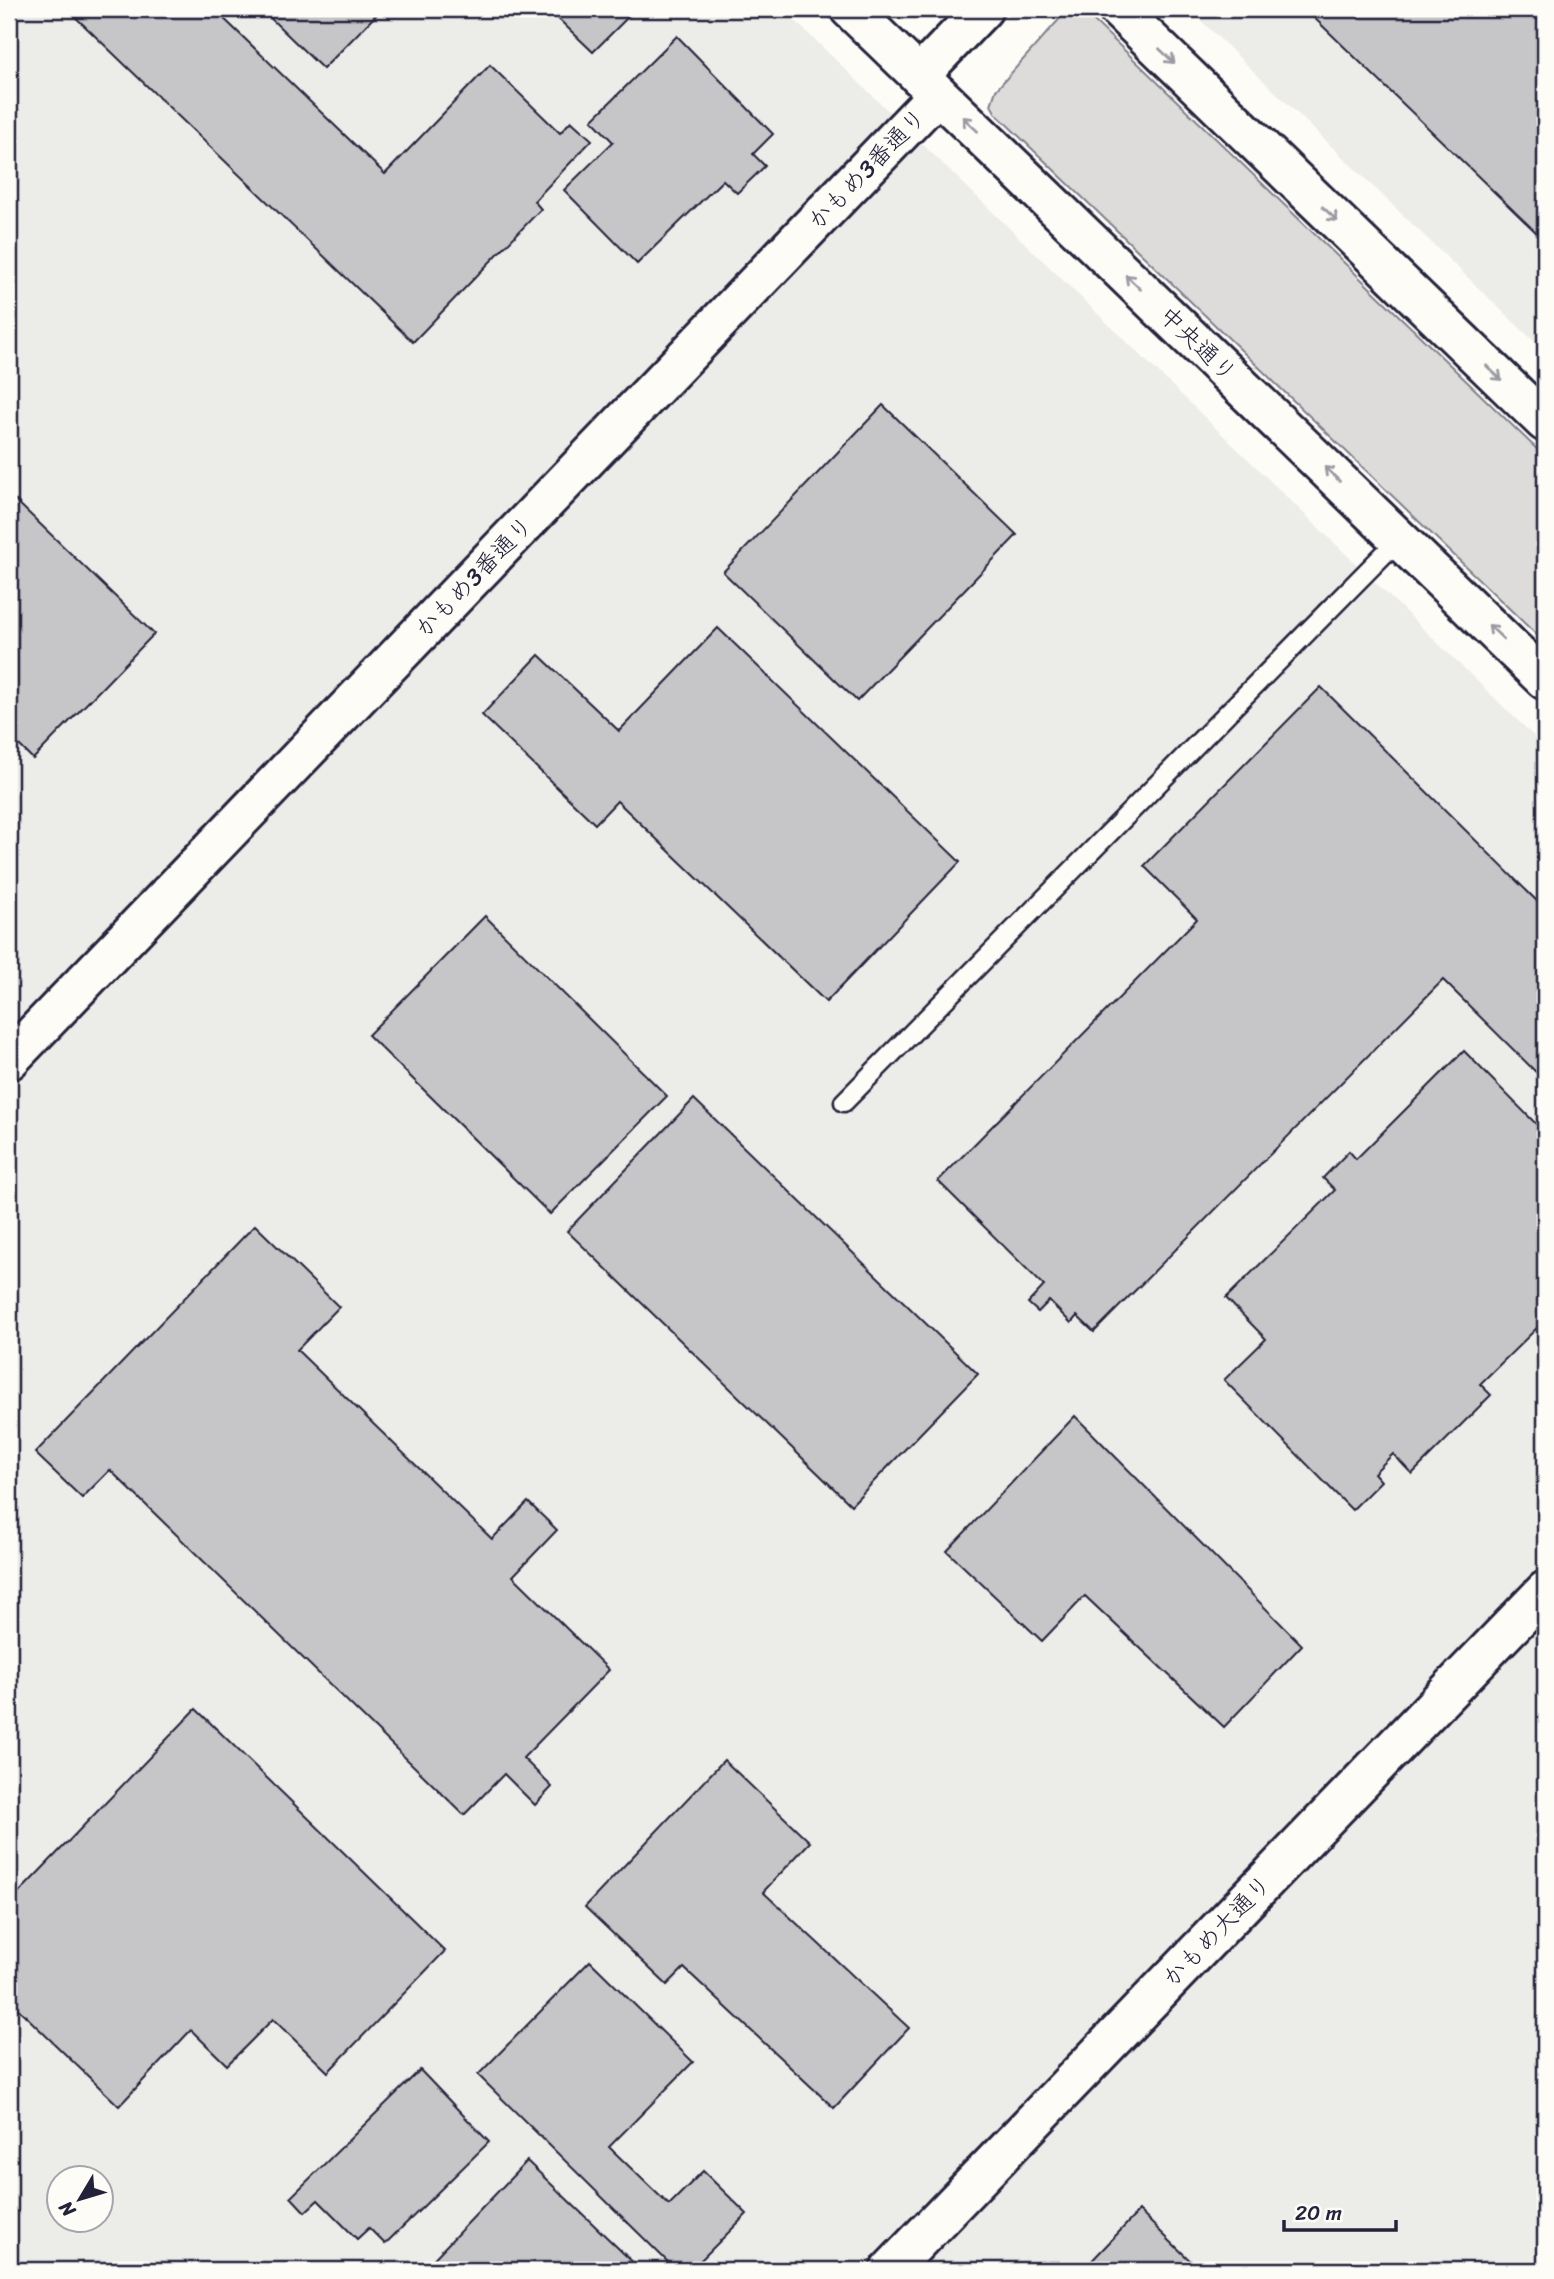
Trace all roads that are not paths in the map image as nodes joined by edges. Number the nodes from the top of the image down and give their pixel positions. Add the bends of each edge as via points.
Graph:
1 (850, 9) edge
2 (983, 9) edge
3 (1118, 9) edge
4 (929, 85) junction
5 (1545, 422) edge
6 (1399, 539) junction
7 (1545, 680) edge
8 (9, 1060) edge
9 (844, 1102) dead end
10 (1545, 1591) edge
11 (890, 2270) edge

1 - 4 street, 中央通り
2 - 4 street, かもめ3番通り
3 -> 5 street
6 -> 4 street, 中央通り
4 - 8 street, かもめ3番通り
7 -> 6 street, 中央通り
6 - 9 lane
10 - 11 street, かもめ大通り

